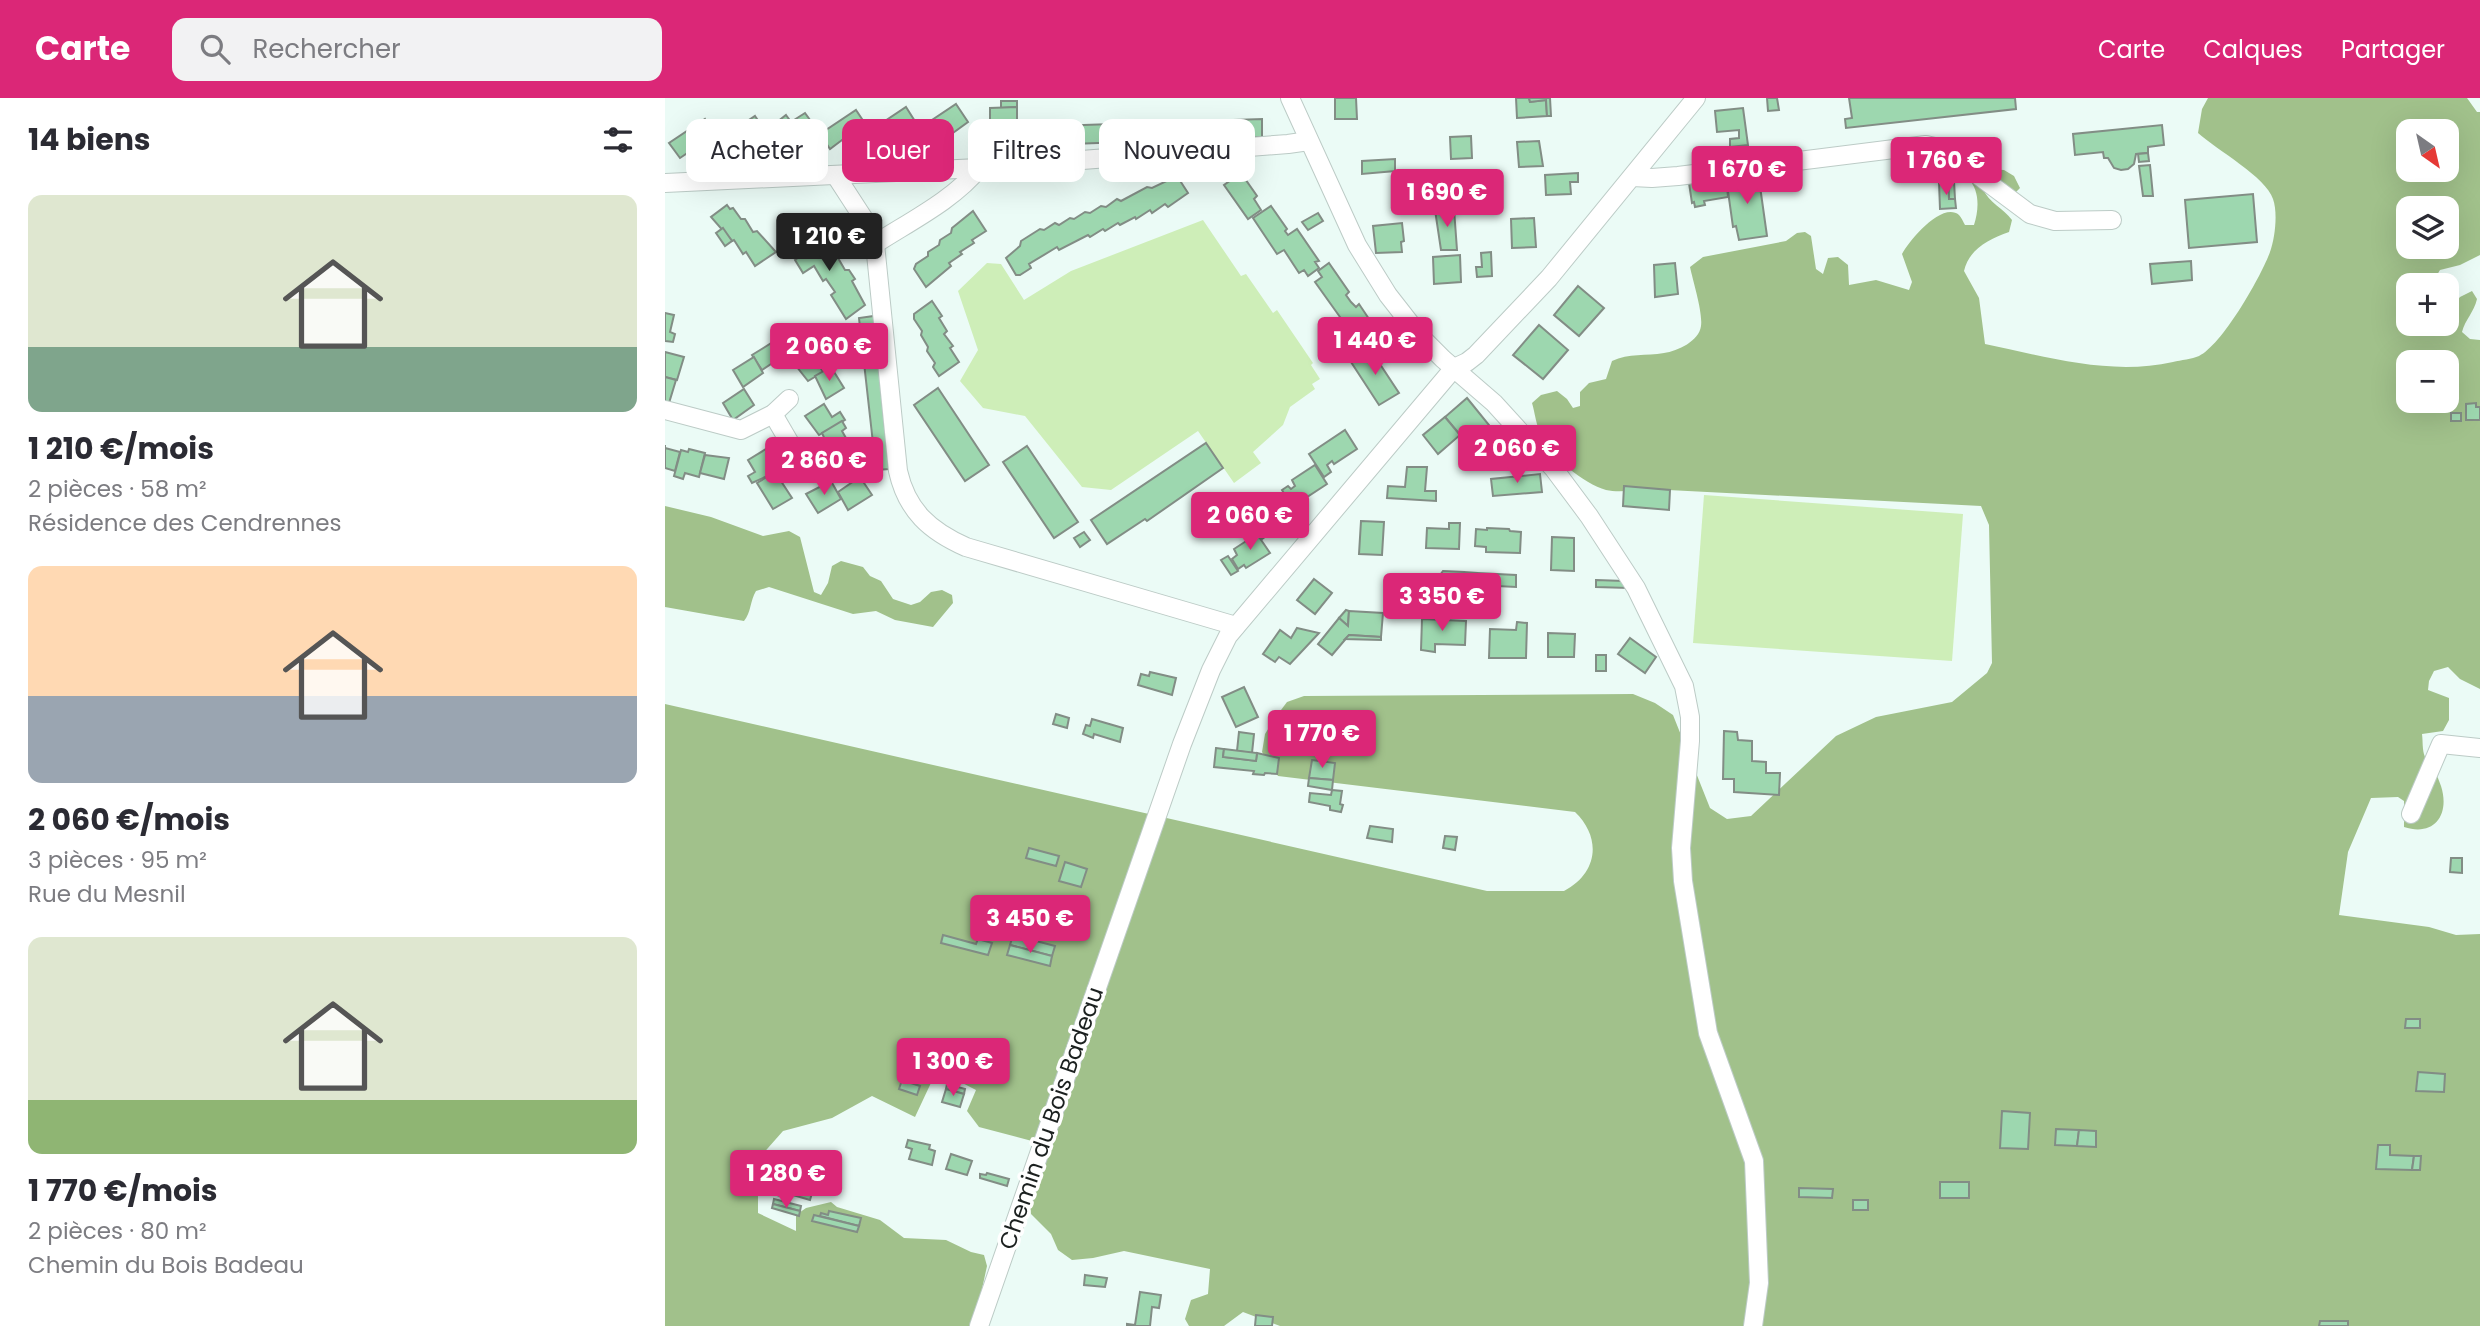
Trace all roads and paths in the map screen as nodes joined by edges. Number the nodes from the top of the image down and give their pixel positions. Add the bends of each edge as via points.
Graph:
1 (1290, 98) edge
2 (1696, 98) edge
3 (1309, 141) junction
4 (1085, 160) edge
5 (968, 169) edge
6 (836, 176) junction
7 (1632, 177) junction
8 (968, 181) edge
9 (665, 183) edge
10 (2112, 220) dead end
11 (876, 243) junction
12 (1454, 368) junction
13 (789, 399) dead end
14 (665, 410) edge
15 (773, 414) junction
16 (805, 468) dead end
17 (1232, 631) junction
18 (2480, 748) edge
19 (2411, 814) dead end
20 (979, 1326) edge
21 (1753, 1326) edge

1 - 3 street
2 - 7 street, Chemin du Bois Badeau
3 - 4 street
3 - 12 street via 1371,270 1407,321
5 - 6 street
6 - 9 street
6 - 11 street
7 - 10 street via 1678,176 1926,145 1940,148 2030,215 2055,221
7 - 12 street, Chemin du Bois Badeau via 1549,278 1476,355
8 - 11 street
11 - 17 street via 898,471 906,496 929,526 966,547
12 - 17 street, Chemin du Bois Badeau
12 - 21 street via 1517,427 1589,516 1636,588 1685,686 1690,741 1681,848 1683,881 1708,1033 1754,1160 1759,1283
13 - 15 street
14 - 15 street via 741,430
15 - 16 street
17 - 20 street, Chemin du Bois Badeau via 1210,670 1178,755
18 - 19 street via 2441,744

